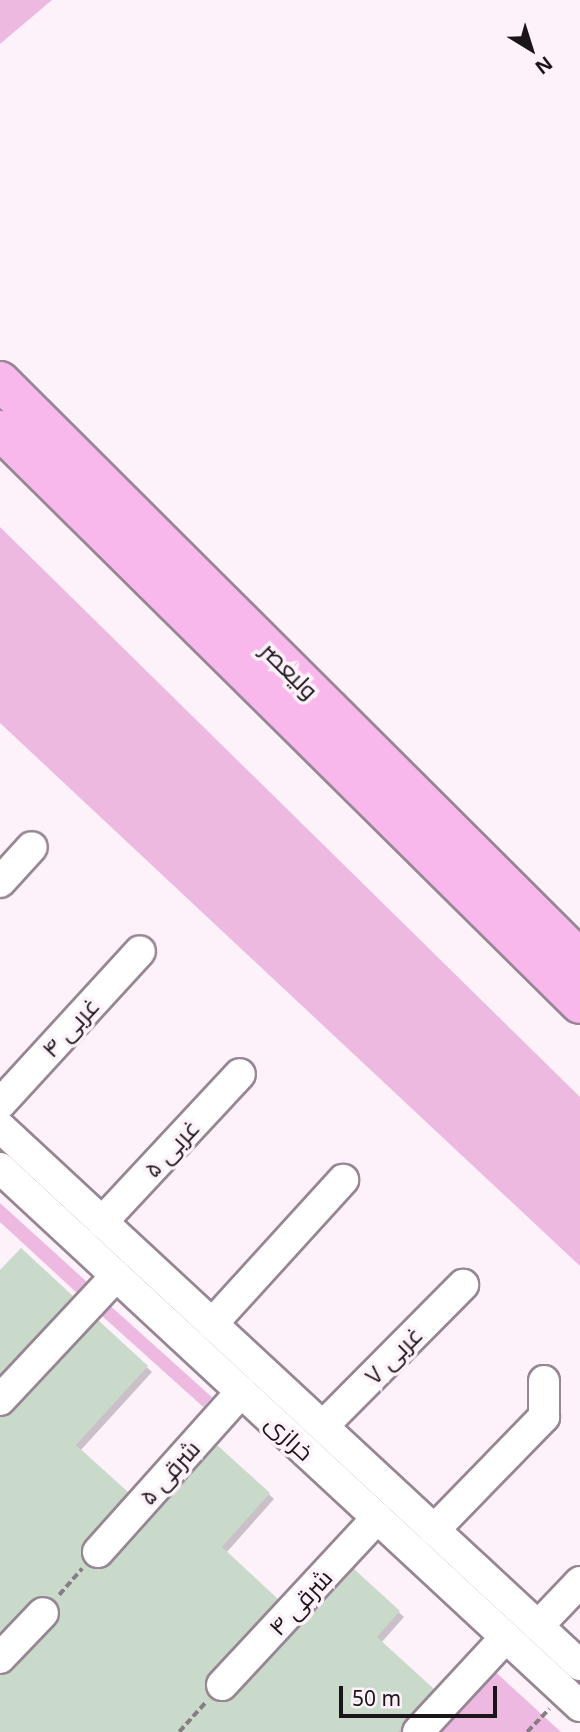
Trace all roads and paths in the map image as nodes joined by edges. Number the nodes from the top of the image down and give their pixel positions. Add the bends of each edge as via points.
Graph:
1 (0, 381) edge
2 (0, 430) edge
3 (32, 847) dead end
4 (0, 882) edge
5 (140, 951) dead end
6 (580, 958) edge
7 (580, 1004) edge
8 (240, 1074) dead end
9 (0, 1104) edge
10 (0, 1127) edge
11 (0, 1168) edge
12 (343, 1180) dead end
13 (102, 1222) junction
14 (116, 1276) junction
15 (463, 1285) dead end
16 (207, 1319) junction
17 (181, 1336) junction
18 (544, 1381) dead end
19 (242, 1392) junction
20 (0, 1401) edge
21 (323, 1426) junction
22 (377, 1518) junction
23 (435, 1530) junction
24 (97, 1552) joint
25 (460, 1554) junction
26 (439, 1576) junction
27 (580, 1582) edge
28 (43, 1613) joint
29 (538, 1626) junction
30 (506, 1637) junction
31 (0, 1658) edge
32 (580, 1665) edge
33 (222, 1685) joint
34 (572, 1699) edge
35 (178, 1732) edge
36 (418, 1732) edge
37 (527, 1732) edge

1 - 6 main road, ولیعصر
2 - 7 main road, ولیعصر
3 - 4 street
5 - 9 street, ۴ غربی
8 - 13 street, ۵ غربی
10 - 13 street, خرازی
11 - 14 street, خرازی
12 - 16 street
13 - 16 street, خرازی
14 - 17 street, خرازی
14 - 20 street
15 - 21 street, ۷ غربی
16 - 17 street
16 - 21 street, خرازی
17 - 19 street, خرازی
18 - 23 street via 544,1417
19 - 22 street, خرازی
19 - 24 street, ۵ شرقی
21 - 23 street, خرازی
22 - 26 street, خرازی
22 - 33 street, ۴ شرقی
23 - 25 street, خرازی
24 - 28 path
25 - 26 street
25 - 29 street, خرازی
26 - 30 street, خرازی
27 - 29 street
28 - 31 street
29 - 32 street, خرازی
30 - 34 street, خرازی
30 - 36 street
33 - 35 path
34 - 37 path

